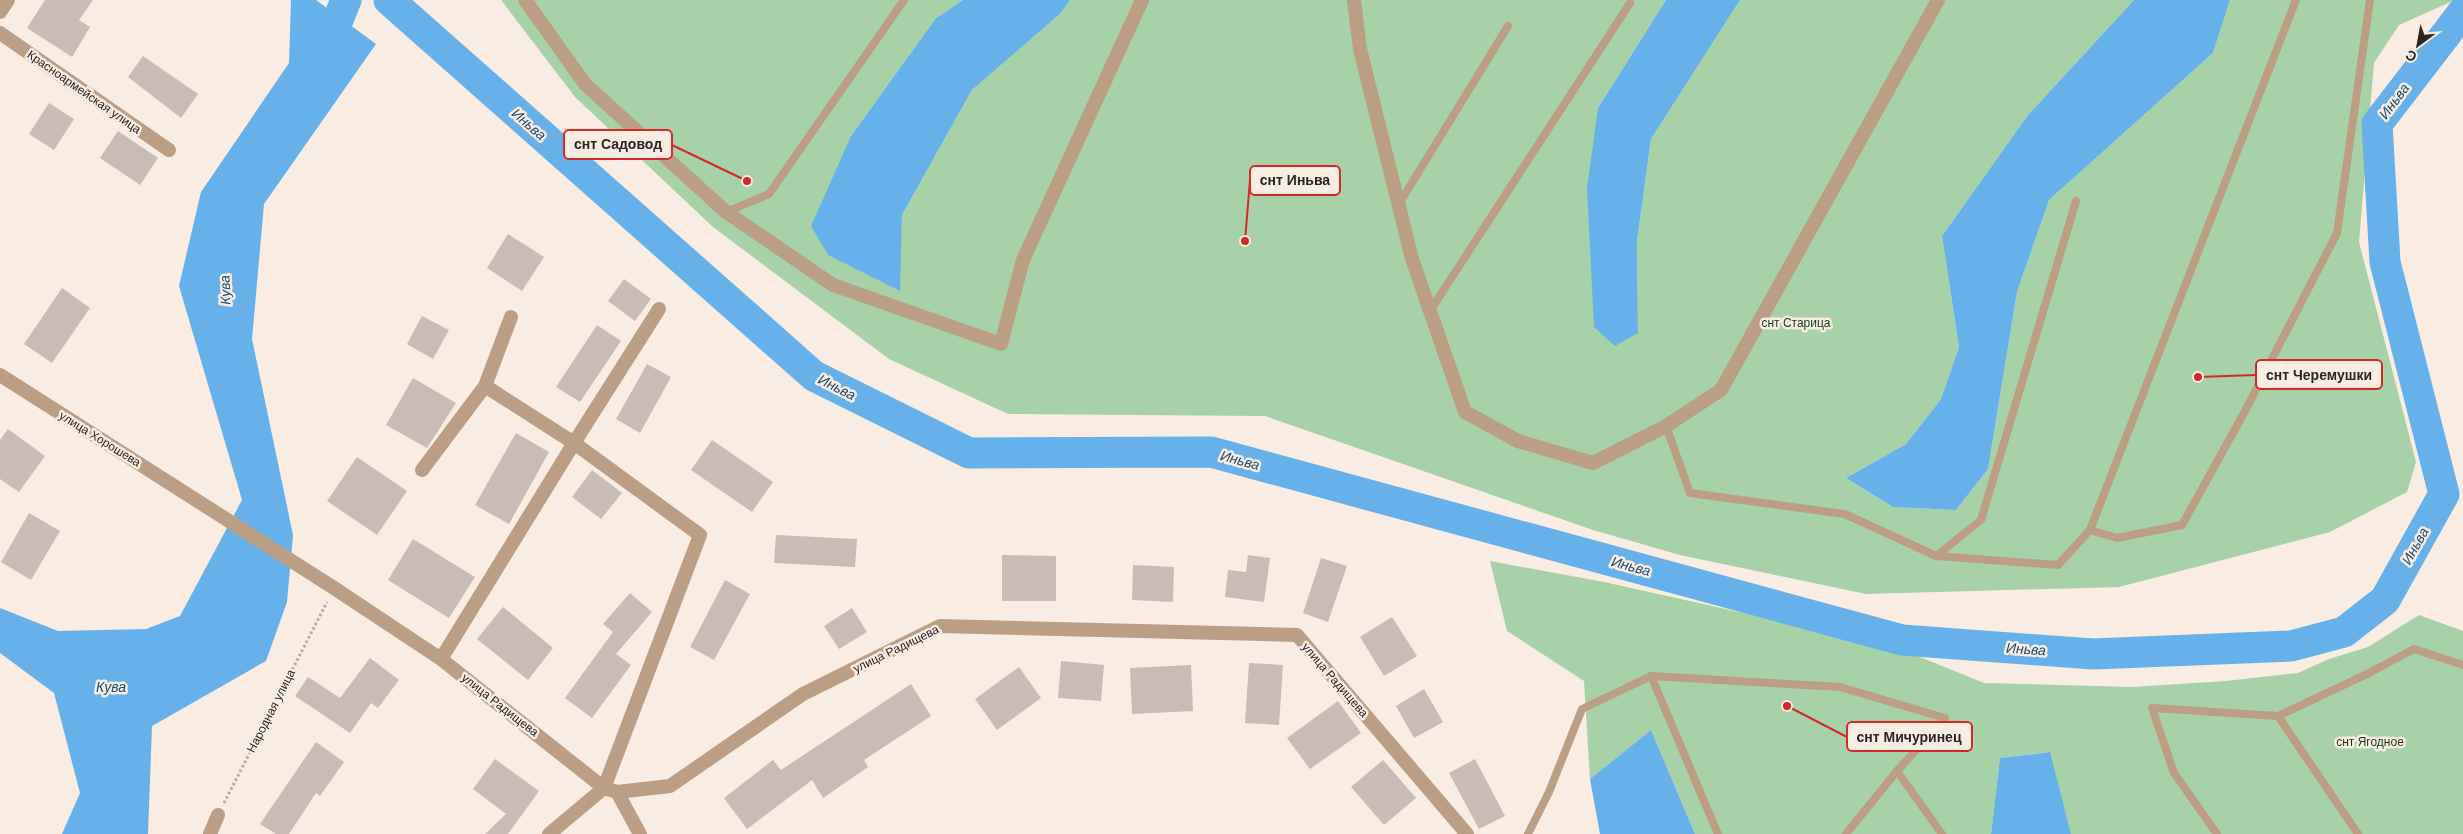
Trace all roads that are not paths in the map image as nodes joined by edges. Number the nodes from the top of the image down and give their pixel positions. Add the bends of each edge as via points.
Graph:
1 (8, 0) edge
2 (525, 0) edge
3 (904, 0) edge
4 (1142, 0) edge
5 (1354, 0) edge
6 (1938, 0) edge
7 (2296, 0) edge
8 (2370, 0) edge
9 (1630, 3) dead end
10 (0, 12) edge
11 (1508, 26) dead end
12 (0, 33) edge
13 (169, 150) dead end
14 (2076, 201) dead end
15 (1399, 206) junction
16 (726, 212) junction
17 (659, 309) dead end
18 (1430, 311) junction
19 (511, 317) dead end
20 (0, 375) edge
21 (485, 386) junction
22 (1666, 426) junction
23 (574, 443) junction
24 (422, 470) dead end
25 (2090, 530) junction
26 (1936, 556) junction
27 (334, 588) joint
28 (441, 659) junction
29 (2463, 665) edge
30 (1651, 676) junction
31 (2278, 716) junction
32 (1897, 771) junction
33 (610, 790) junction
34 (218, 815) road end
35 (210, 834) edge
36 (549, 834) edge
37 (640, 834) edge
38 (1467, 834) edge
39 (1528, 834) edge
40 (1718, 834) edge
41 (1846, 834) edge
42 (1942, 834) edge
43 (2217, 834) edge
44 (2358, 834) edge

1 - 10 street
2 - 16 street via 585,84
3 - 16 lane via 769,194
4 - 16 street via 1023,260 1001,344 833,285
5 - 15 street via 1360,50
6 - 22 street via 1721,390
7 - 25 lane
8 - 25 lane via 2338,233 2244,413 2182,525 2118,538
9 - 18 lane
11 - 15 lane
12 - 13 street, Красноармейская улица
14 - 26 lane via 1981,520
15 - 18 street via 1412,259
17 - 23 street
18 - 22 street via 1465,412 1518,441 1593,463
19 - 21 street
20 - 27 street, улица Хорошева
21 - 23 street
21 - 24 street
22 - 26 lane via 1690,493 1845,514
23 - 28 street
23 - 33 street via 700,535
25 - 26 lane via 2058,565
27 - 28 street, улица Радищева
28 - 33 street, улица Радищева
29 - 31 lane via 2414,649
30 - 32 lane via 1840,687 1945,718
30 - 39 lane via 1582,709 1549,792
30 - 40 lane
31 - 43 lane via 2152,708 2174,773
31 - 44 lane
32 - 41 lane
32 - 42 lane
33 - 36 street
33 - 37 street
33 - 38 street, улица Радищева via 670,786 803,694 940,626 1297,635
34 - 35 street

